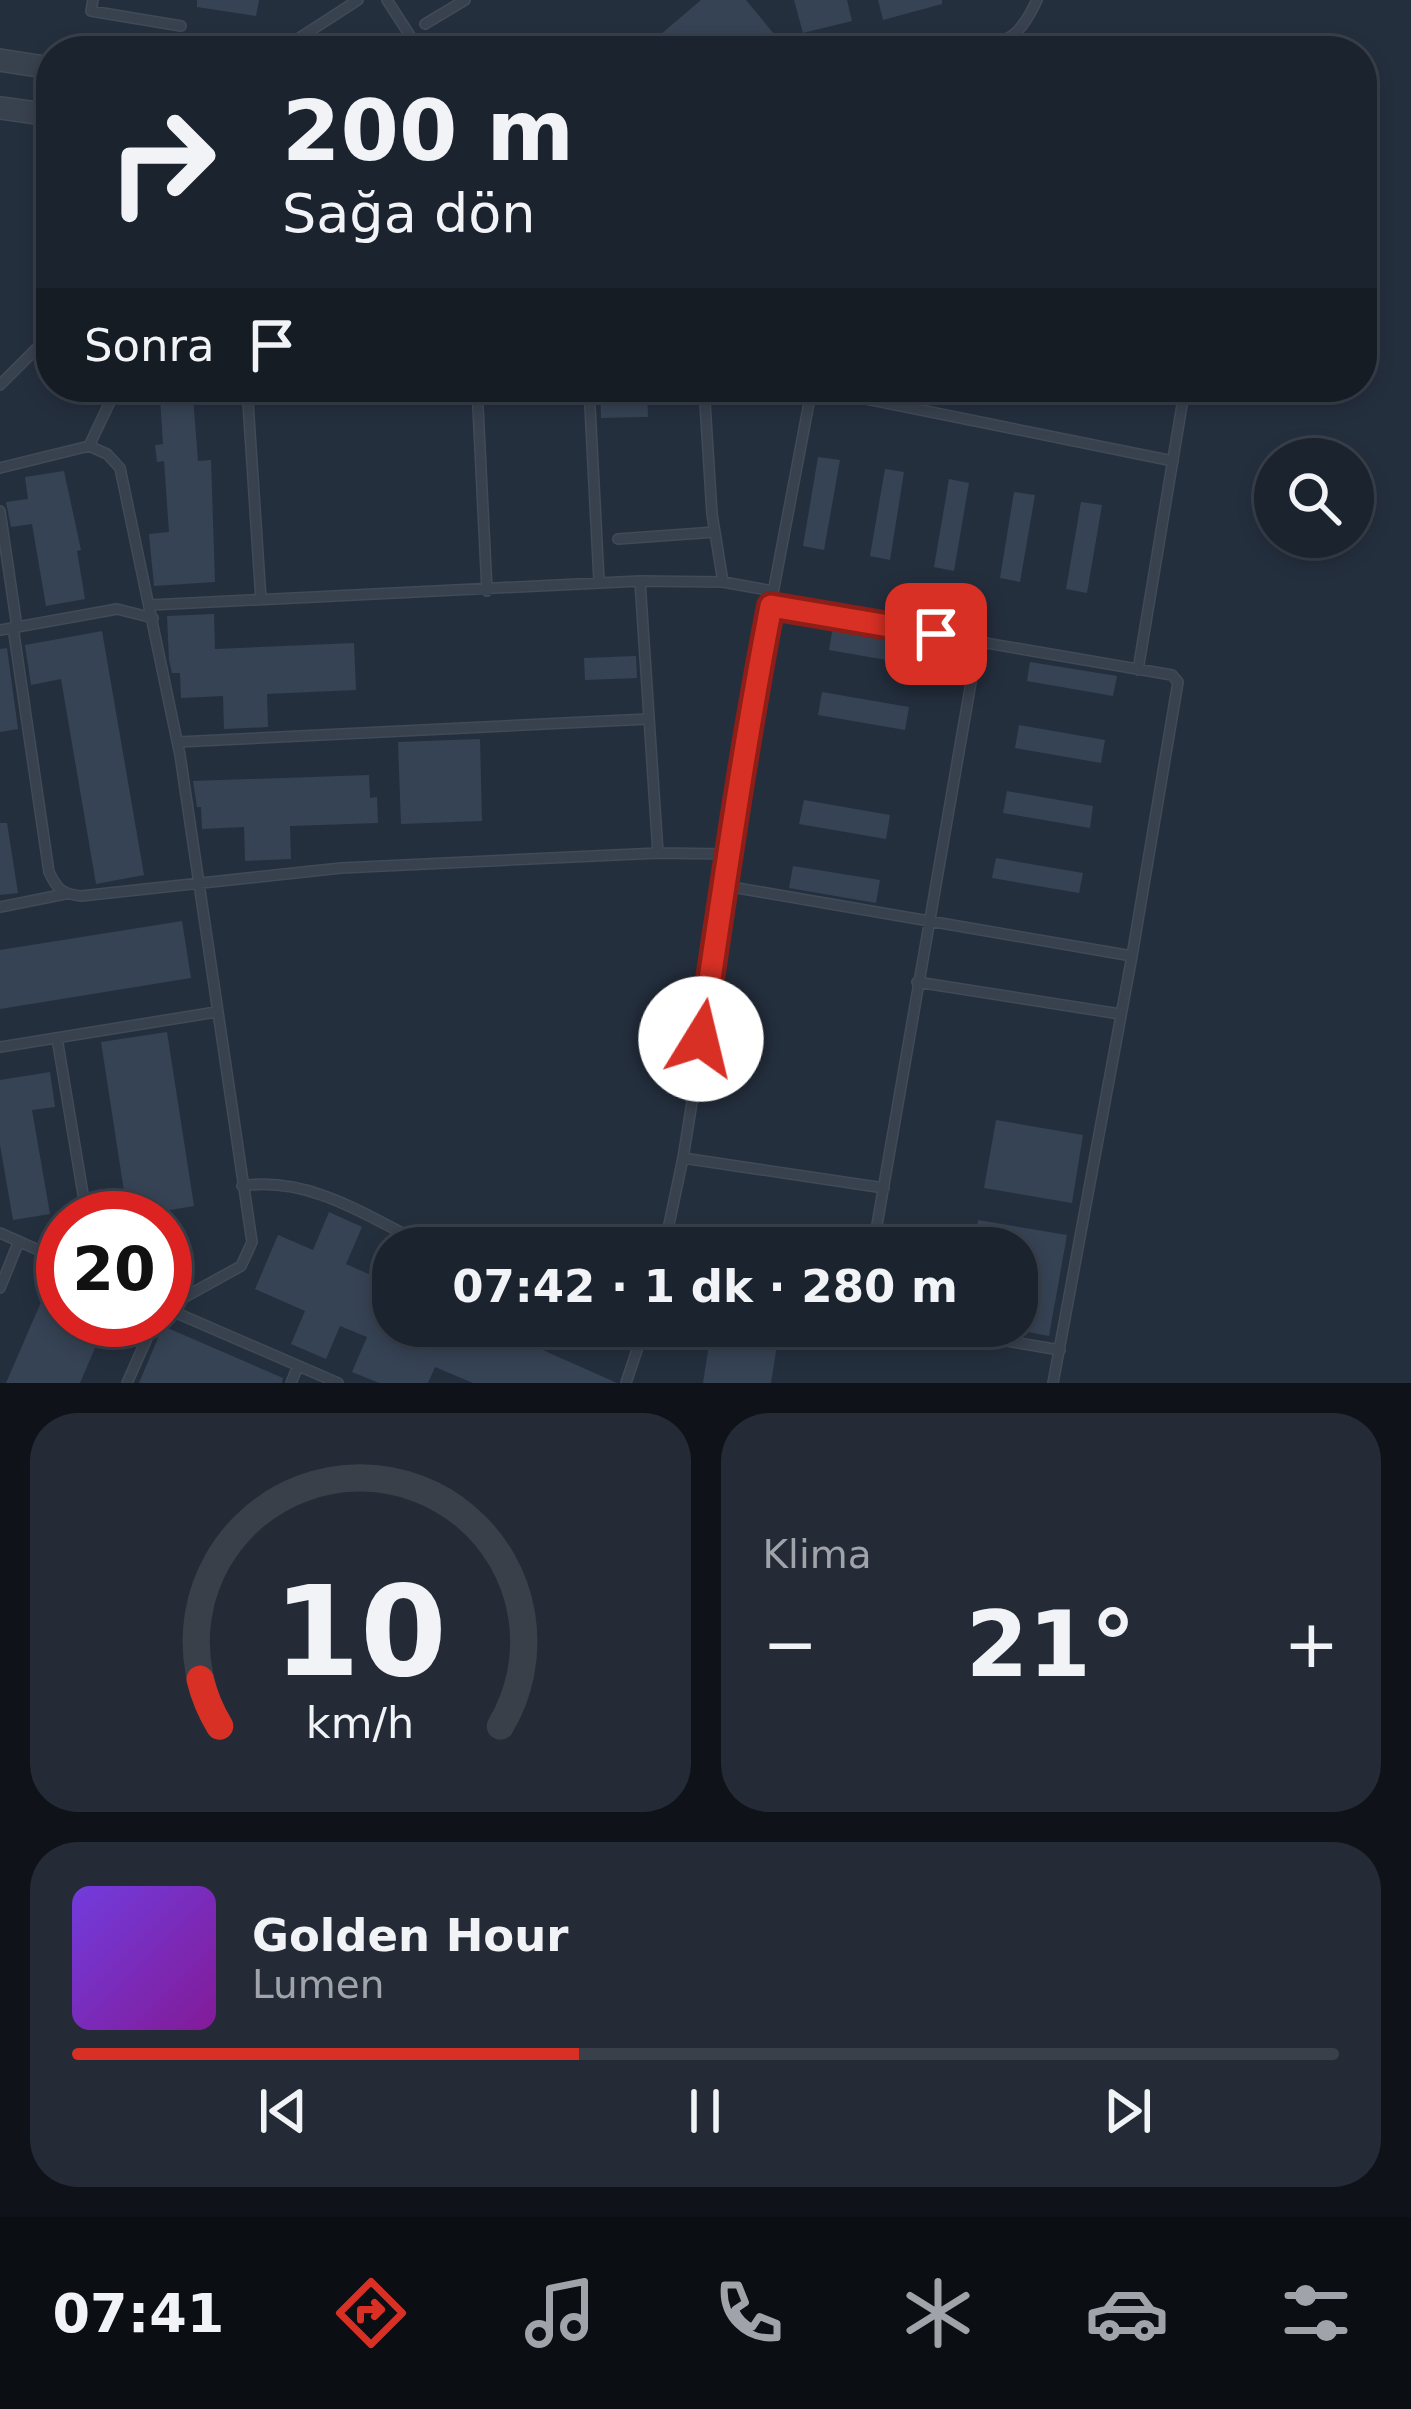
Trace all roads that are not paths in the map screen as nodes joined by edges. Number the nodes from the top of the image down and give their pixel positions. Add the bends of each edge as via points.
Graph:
1 (93, 0) edge
2 (358, 0) edge
3 (387, 0) edge
4 (465, 0) edge
5 (1036, 0) edge
6 (425, 24) dead end
7 (182, 26) dead end
8 (302, 36) edge
9 (410, 36) edge
10 (1015, 36) edge
11 (0, 60) edge
12 (36, 66) edge
13 (0, 108) edge
14 (36, 113) edge
15 (36, 349) edge
16 (0, 386) edge
17 (110, 402) edge
18 (248, 402) edge
19 (477, 402) edge
20 (590, 402) edge
21 (705, 402) edge
22 (809, 402) edge
23 (882, 402) edge
24 (1183, 402) edge
25 (89, 446) junction
26 (1173, 460) junction
27 (0, 468) edge
28 (0, 511) edge
29 (715, 532) junction
30 (618, 539) dead end
31 (599, 581) junction
32 (640, 581) junction
33 (723, 582) junction
34 (487, 591) junction
35 (773, 591) junction
36 (261, 599) junction
37 (150, 605) junction
38 (771, 606) junction
39 (153, 618) junction
40 (15, 627) junction
41 (0, 630) edge
42 (978, 642) junction
43 (1138, 670) junction
44 (648, 718) junction
45 (178, 742) junction
46 (658, 853) junction
47 (727, 854) junction
48 (197, 880) junction
49 (726, 886) junction
50 (65, 894) junction
51 (0, 907) edge
52 (927, 922) junction
53 (1132, 956) junction
54 (917, 982) junction
55 (216, 1012) junction
56 (1120, 1014) junction
57 (57, 1038) junction
58 (0, 1047) edge
59 (683, 1158) junction
60 (242, 1186) junction
61 (884, 1188) junction
62 (82, 1191) edge
63 (387, 1227) edge
64 (668, 1227) edge
65 (877, 1227) edge
66 (0, 1233) edge
67 (19, 1241) junction
68 (36, 1249) edge
69 (0, 1288) edge
70 (1038, 1345) edge
71 (143, 1347) edge
72 (638, 1347) edge
73 (1060, 1349) junction
74 (298, 1366) junction
75 (127, 1383) edge
76 (291, 1383) edge
77 (338, 1383) edge
78 (626, 1383) edge
79 (1053, 1383) edge

1 - 7 lane via 91,11
2 - 8 lane
3 - 9 lane
4 - 6 lane
5 - 10 lane
11 - 12 street
13 - 14 street
15 - 16 lane
17 - 25 lane
18 - 36 lane
19 - 34 lane
20 - 31 lane
21 - 29 lane
22 - 35 lane
23 - 26 lane
24 - 26 lane
25 - 27 lane
25 - 37 lane via 120,468
26 - 43 lane
28 - 40 lane
29 - 30 lane
29 - 33 lane
31 - 32 lane
31 - 34 lane
32 - 33 lane
32 - 44 lane
33 - 35 lane
34 - 36 lane
35 - 38 lane
36 - 37 lane
37 - 39 lane
38 - 42 lane
38 - 47 lane
39 - 40 lane via 117,609
39 - 45 lane
40 - 41 lane
40 - 50 lane via 49,872
42 - 43 lane
42 - 52 lane
43 - 53 lane via 1178,682
44 - 45 lane
44 - 46 lane
45 - 48 lane
46 - 47 lane
46 - 48 lane
47 - 49 lane
48 - 50 lane
48 - 55 lane
49 - 52 lane
49 - 59 lane
50 - 51 lane
52 - 53 lane
52 - 54 lane
53 - 56 lane
54 - 56 lane
54 - 61 lane
55 - 57 lane
55 - 60 lane
56 - 73 lane
57 - 58 lane
57 - 62 lane
59 - 61 lane
59 - 64 lane
60 - 63 lane via 308,1189
60 - 74 lane via 248,1256 165,1308
61 - 65 lane
66 - 67 lane
67 - 68 lane
67 - 69 lane
70 - 73 lane
71 - 75 lane
72 - 78 lane
73 - 79 lane
74 - 76 lane
74 - 77 lane

